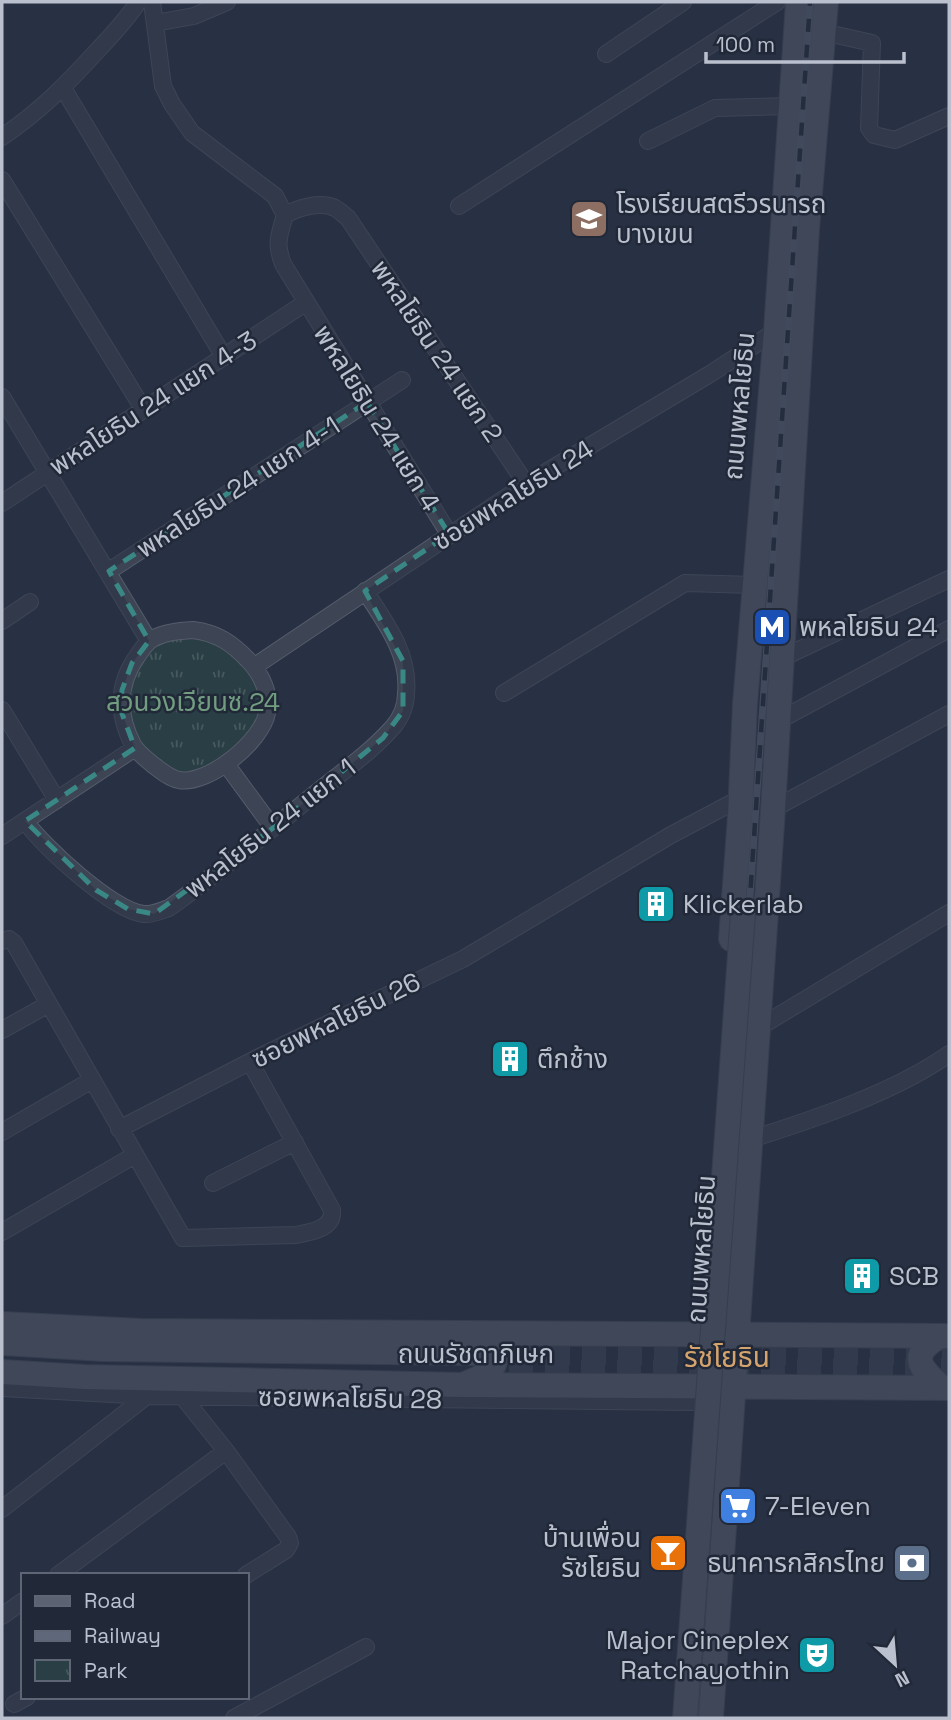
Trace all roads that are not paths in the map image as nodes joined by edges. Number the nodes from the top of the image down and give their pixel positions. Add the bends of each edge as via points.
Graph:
1 (138, 2) edge
2 (152, 2) edge
3 (227, 2) edge
4 (683, 2) edge
5 (777, 2) edge
6 (798, 2) edge
7 (826, 2) edge
8 (155, 23) junction
9 (823, 32) junction
10 (606, 54) dead end
11 (62, 88) junction
12 (790, 106) junction
13 (949, 117) edge
14 (2, 137) edge
15 (648, 141) dead end
16 (2, 180) edge
17 (458, 206) dead end
18 (285, 215) junction
19 (305, 303) junction
20 (802, 329) junction
21 (776, 331) junction
22 (224, 357) junction
23 (401, 380) dead end
24 (2, 397) edge
25 (367, 402) junction
26 (144, 410) junction
27 (49, 472) junction
28 (526, 484) junction
29 (2, 503) edge
30 (449, 534) junction
31 (109, 571) junction
32 (949, 579) edge
33 (754, 585) junction
34 (365, 592) junction
35 (30, 602) dead end
36 (2, 621) edge
37 (949, 629) edge
38 (149, 641) junction
39 (782, 658) junction
40 (255, 666) junction
41 (503, 693) dead end
42 (2, 710) edge
43 (949, 713) edge
44 (776, 722) junction
45 (135, 748) junction
46 (226, 764) junction
47 (773, 798) junction
48 (57, 800) junction
49 (741, 807) junction
50 (25, 821) junction
51 (273, 828) junction
52 (2, 836) edge
53 (748, 913) junction
54 (949, 913) edge
55 (6, 940) edge
56 (49, 1004) junction
57 (756, 1029) junction
58 (2, 1030) edge
59 (949, 1054) edge
60 (250, 1062) junction
61 (92, 1080) junction
62 (119, 1129) junction
63 (2, 1132) edge
64 (751, 1139) junction
65 (295, 1142) junction
66 (135, 1155) junction
67 (213, 1183) dead end
68 (2, 1232) edge
69 (707, 1252) junction
70 (743, 1255) junction
71 (2, 1324) edge
72 (702, 1336) junction
73 (738, 1336) junction
74 (945, 1336) edge
75 (2, 1343) edge
76 (2, 1357) edge
77 (470, 1361) junction
78 (2, 1372) edge
79 (734, 1386) junction
80 (2, 1388) edge
81 (174, 1388) junction
82 (946, 1388) edge
83 (699, 1394) junction
84 (148, 1396) junction
85 (226, 1451) junction
86 (724, 1506) junction
87 (690, 1507) junction
88 (2, 1509) edge
89 (61, 1573) edge
90 (248, 1574) edge
91 (21, 1602) edge
92 (2, 1616) edge
93 (366, 1647) dead end
94 (234, 1718) edge
95 (675, 1718) edge
96 (685, 1718) edge
97 (700, 1718) edge
98 (711, 1718) edge

1 - 11 street via 128,19
2 - 8 street
3 - 8 street via 194,16
4 - 10 street
5 - 17 street
6 - 12 main road, ถนนพหลโยธิน
7 - 9 main road, ถนนพหลโยธิน
8 - 18 street via 163,86 183,121 204,144 275,196
9 - 13 street via 872,43 869,128 874,135 895,140
9 - 20 main road, ถนนพหลโยธิน
11 - 14 street
11 - 22 street
12 - 15 street via 715,108
12 - 21 main road, ถนนพหลโยธิน
16 - 26 street
18 - 19 street via 278,249
18 - 28 street, พหลโยธิน 24 แยก 2 via 320,206 335,207 348,218
19 - 22 street, พหลโยธิน 24 แยก 4-3
19 - 25 street, พหลโยธิน 24 แยก 4
20 - 21 main road
20 - 39 main road, ถนนพหลโยธิน
21 - 28 street, ซอยพหลโยธิน 24
21 - 33 main road, ถนนพหลโยธิน
22 - 26 street, พหลโยธิน 24 แยก 4-3
23 - 25 street, พหลโยธิน 24 แยก 4-1
24 - 27 street
25 - 30 street, พหลโยธิน 24 แยก 4
25 - 31 street, พหลโยธิน 24 แยก 4-1
26 - 27 street, พหลโยธิน 24 แยก 4-3
27 - 29 street, พหลโยธิน 24 แยก 4-3
27 - 31 street
28 - 30 street, ซอยพหลโยธิน 24
30 - 34 street, ซอยพหลโยธิน 24
31 - 38 street
32 - 39 street
33 - 41 street via 685,583
33 - 49 main road, ถนนพหลโยธิน
34 - 40 street, ซอยพหลโยธิน 24
34 - 51 street, พหลโยธิน 24 แยก 1 via 403,661 407,693 403,711 383,738
35 - 36 street
37 - 44 street
38 - 40 street via 179,631 205,631 226,640
38 - 45 street via 131,663 122,690 121,711
39 - 44 main road, ถนนพหลโยธิน
40 - 46 street via 268,699 266,718
42 - 48 street
43 - 47 street
44 - 47 main road, ถนนพหลโยธิน
45 - 46 street via 179,780 200,778
45 - 48 street
46 - 51 street
47 - 53 main road, ถนนพหลโยธิน via 763,816
47 - 57 main road, ถนนพหลโยธิน
48 - 50 street
49 - 53 main road, ถนนพหลโยธิน via 748,840
49 - 60 street, ซอยพหลโยธิน 26 via 671,835 463,959
49 - 69 main road, ถนนพหลโยธิน
50 - 51 street, พหลโยธิน 24 แยก 1 via 96,890 141,914 169,908
50 - 52 street
53 - 96 main road, ถนนพหลโยธิน, bridge
53 - 97 main road, ถนนพหลโยธิน
54 - 57 street
55 - 56 street
56 - 58 street
56 - 61 street
57 - 64 main road, ถนนพหลโยธิน
59 - 64 street via 862,1098
60 - 62 street, ซอยพหลโยธิน 26
60 - 65 street
61 - 62 street
61 - 63 street
62 - 66 street
64 - 70 main road, ถนนพหลโยธิน
65 - 66 street via 333,1217 314,1232 296,1235 183,1238
65 - 67 street
66 - 68 street
69 - 70 main road via 729,1261
69 - 72 main road, ถนนพหลโยธิน
70 - 73 main road, ถนนพหลโยธิน
71 - 77 main road, ถนนรัชดาภิเษก via 141,1331
72 - 73 main road, ถนนรัชดาภิเษก
72 - 77 main road, ถนนรัชดาภิเษก
72 - 83 main road, ถนนพหลโยธิน
73 - 74 main road, ถนนรัชดาภิเษก
73 - 79 main road, ถนนพหลโยธิน
74 - 82 main road via 924,1348 920,1357 923,1369
75 - 77 main road, ถนนรัชดาภิเษก
76 - 77 main road, ถนนรัชดาภิเษก via 106,1365
77 - 81 main road, ถนนรัชดาภิเษก
77 - 83 main road, ถนนรัชดาภิเษก
78 - 81 main road, ถนนรัชดาภิเษก
79 - 82 main road, ถนนรัชดาภิเษก
79 - 83 main road, ถนนรัชดาภิเษก
79 - 86 main road, ถนนพหลโยธิน
80 - 84 street, ซอยพหลโยธิน 28
81 - 83 street, ซอยพหลโยธิน 28
81 - 84 street
81 - 84 street, ซอยพหลโยธิน 28
81 - 85 street
83 - 87 main road, ถนนพหลโยธิน
84 - 88 street
85 - 89 street
85 - 90 street via 288,1537 286,1550
86 - 87 main road via 711,1500
86 - 98 main road, ถนนพหลโยธิน
87 - 95 main road, ถนนพหลโยธิน
91 - 92 street
93 - 94 street

